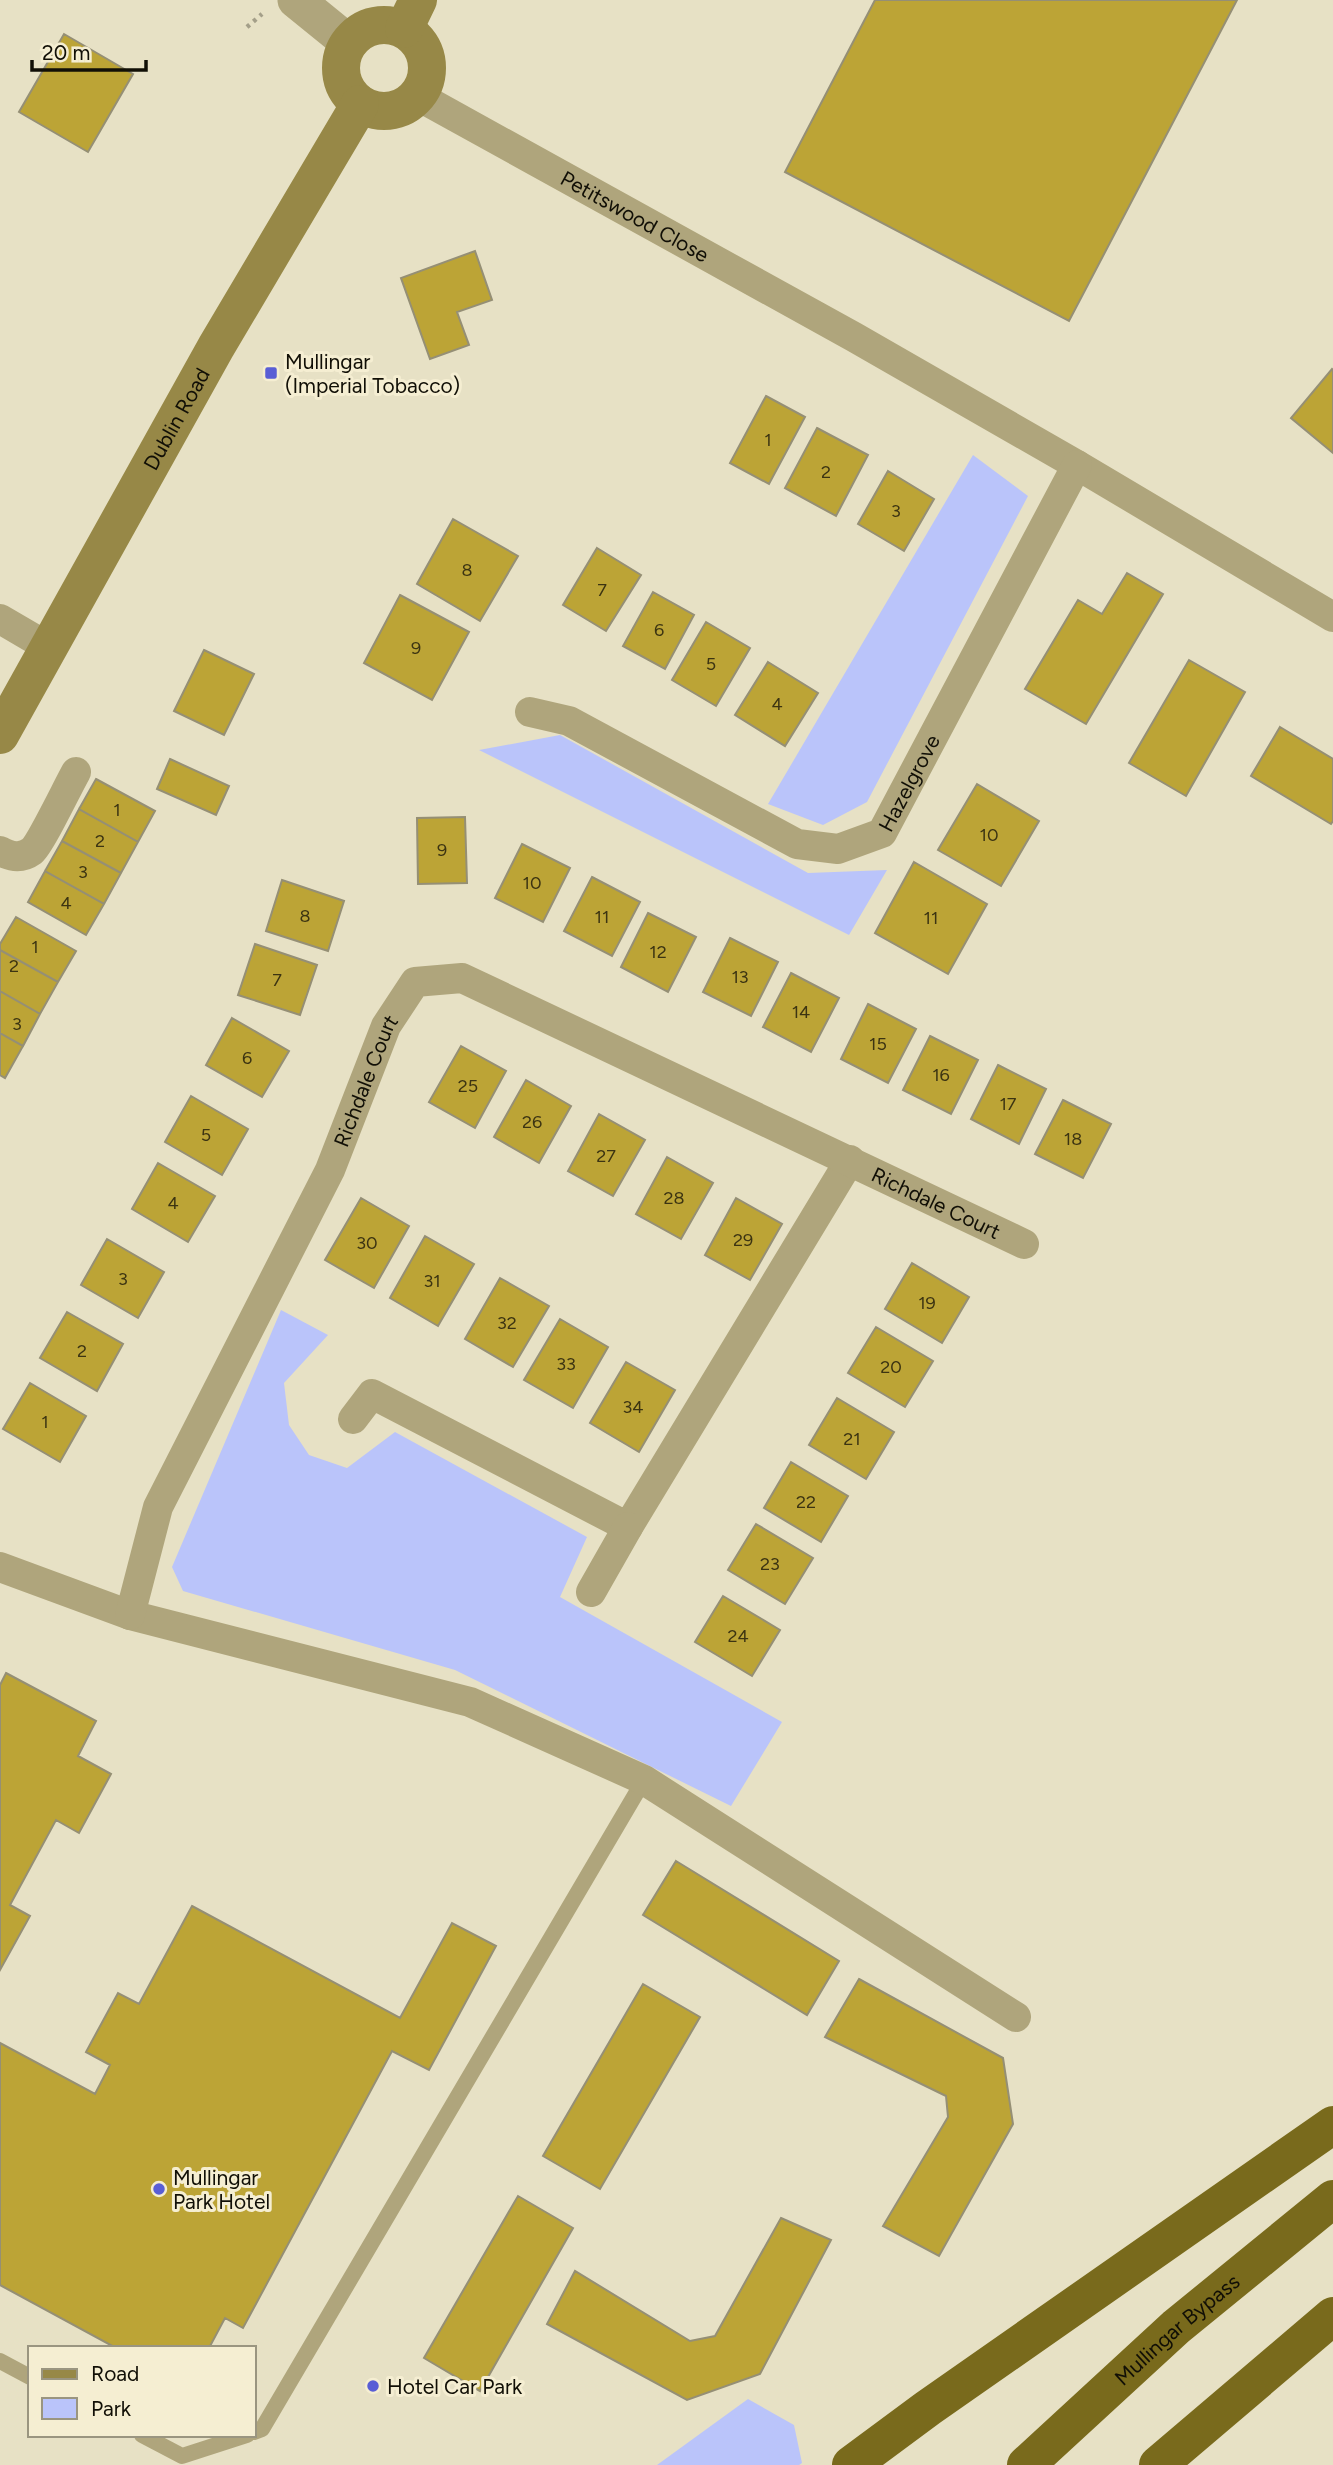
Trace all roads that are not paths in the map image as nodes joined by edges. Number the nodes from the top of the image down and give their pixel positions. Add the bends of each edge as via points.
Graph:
1 (296, 0) edge
2 (411, 15) edge
3 (349, 43) junction
4 (418, 96) junction
5 (360, 104) junction
6 (1077, 465) junction
7 (1333, 617) edge
8 (0, 619) edge
9 (48, 647) junction
10 (530, 712) dead end
11 (0, 735) edge
12 (76, 772) dead end
13 (0, 852) edge
14 (850, 1160) junction
15 (1024, 1244) dead end
16 (353, 1419) dead end
17 (628, 1527) junction
18 (0, 1567) edge
19 (591, 1592) dead end
20 (130, 1615) junction
21 (644, 1780) junction
22 (1016, 2017) dead end
23 (1333, 2124) edge
24 (1333, 2199) edge
25 (1333, 2316) edge
26 (0, 2361) edge
27 (28, 2376) edge
28 (256, 2431) edge
29 (146, 2437) edge
30 (241, 2437) edge
31 (851, 2465) edge
32 (1026, 2465) edge
33 (1158, 2465) edge

1 - 3 street
2 - 3 main road via 373,26
2 - 4 main road via 427,59 427,79
3 - 5 main road via 341,76
4 - 5 main road via 390,111 374,111
4 - 6 street, Petitswood Close
5 - 9 main road, Dublin Road via 216,347
6 - 7 street
6 - 10 street, Hazelgrove via 882,832 838,849 797,844 569,721
8 - 9 street
9 - 11 main road, Dublin Road
12 - 13 street via 33,850 20,857
14 - 15 street, Richdale Court
14 - 17 street, Richdale Court
14 - 20 street, Richdale Court via 462,978 415,982 386,1026 330,1170 158,1507
16 - 17 street via 372,1394
17 - 19 street, Richdale Court
18 - 20 street
20 - 21 street via 470,1702
21 - 22 street
21 - 28 lane via 262,2429
23 - 31 highway
24 - 32 highway, Mullingar Bypass via 1176,2327
25 - 33 highway
26 - 27 lane
29 - 30 lane via 182,2456

